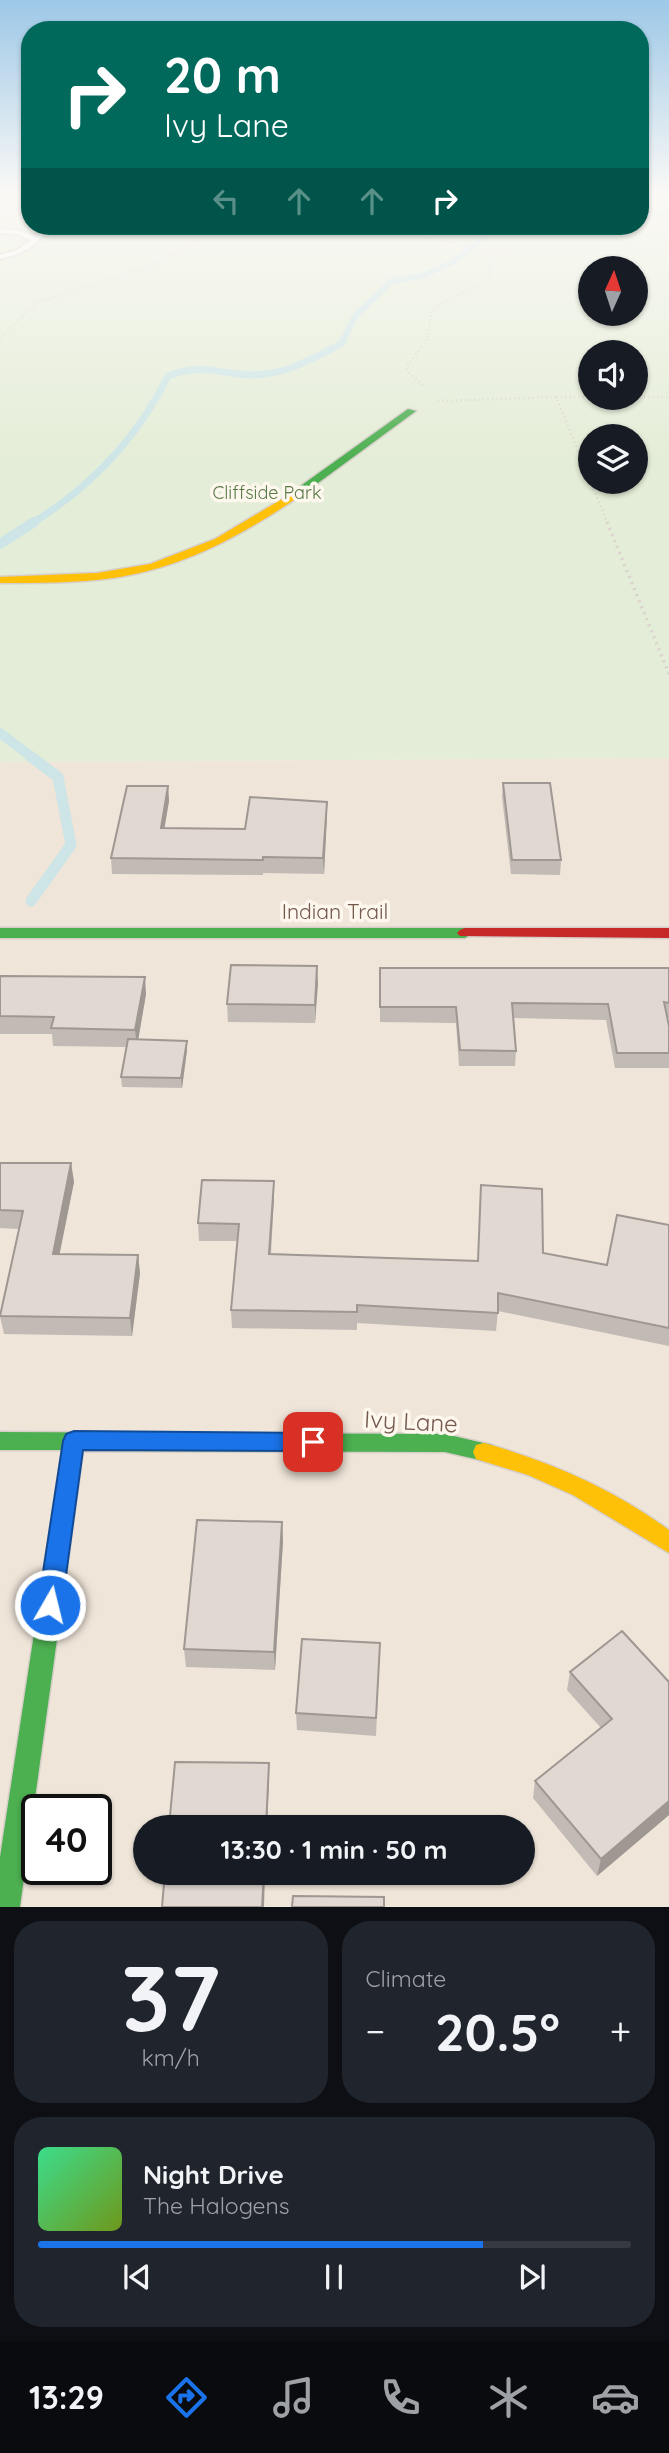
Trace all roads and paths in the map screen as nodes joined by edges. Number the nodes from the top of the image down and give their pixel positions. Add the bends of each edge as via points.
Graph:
1 (93, 284) edge
2 (483, 284) edge
3 (0, 338) edge
4 (556, 397) junction
5 (578, 397) edge
6 (648, 397) edge
7 (669, 397) edge
8 (437, 401) junction
9 (411, 411) joint
10 (578, 451) edge
11 (596, 494) edge
12 (0, 580) edge
13 (669, 674) edge
14 (0, 933) edge
15 (669, 933) edge
16 (0, 1441) edge
17 (74, 1441) junction
18 (669, 1543) edge
19 (6, 1907) edge

1 - 3 path via 36,303
2 - 8 path via 448,299 432,312 428,343 407,366
4 - 5 path
4 - 8 path
4 - 10 path
6 - 7 path
8 - 9 path
9 - 12 street via 260,521 198,553 146,569
11 - 13 path
14 - 15 street, Indian Trail
16 - 17 street, Ivy Lane
17 - 18 street, Ivy Lane via 445,1443 512,1456 568,1477 630,1511
17 - 19 street

